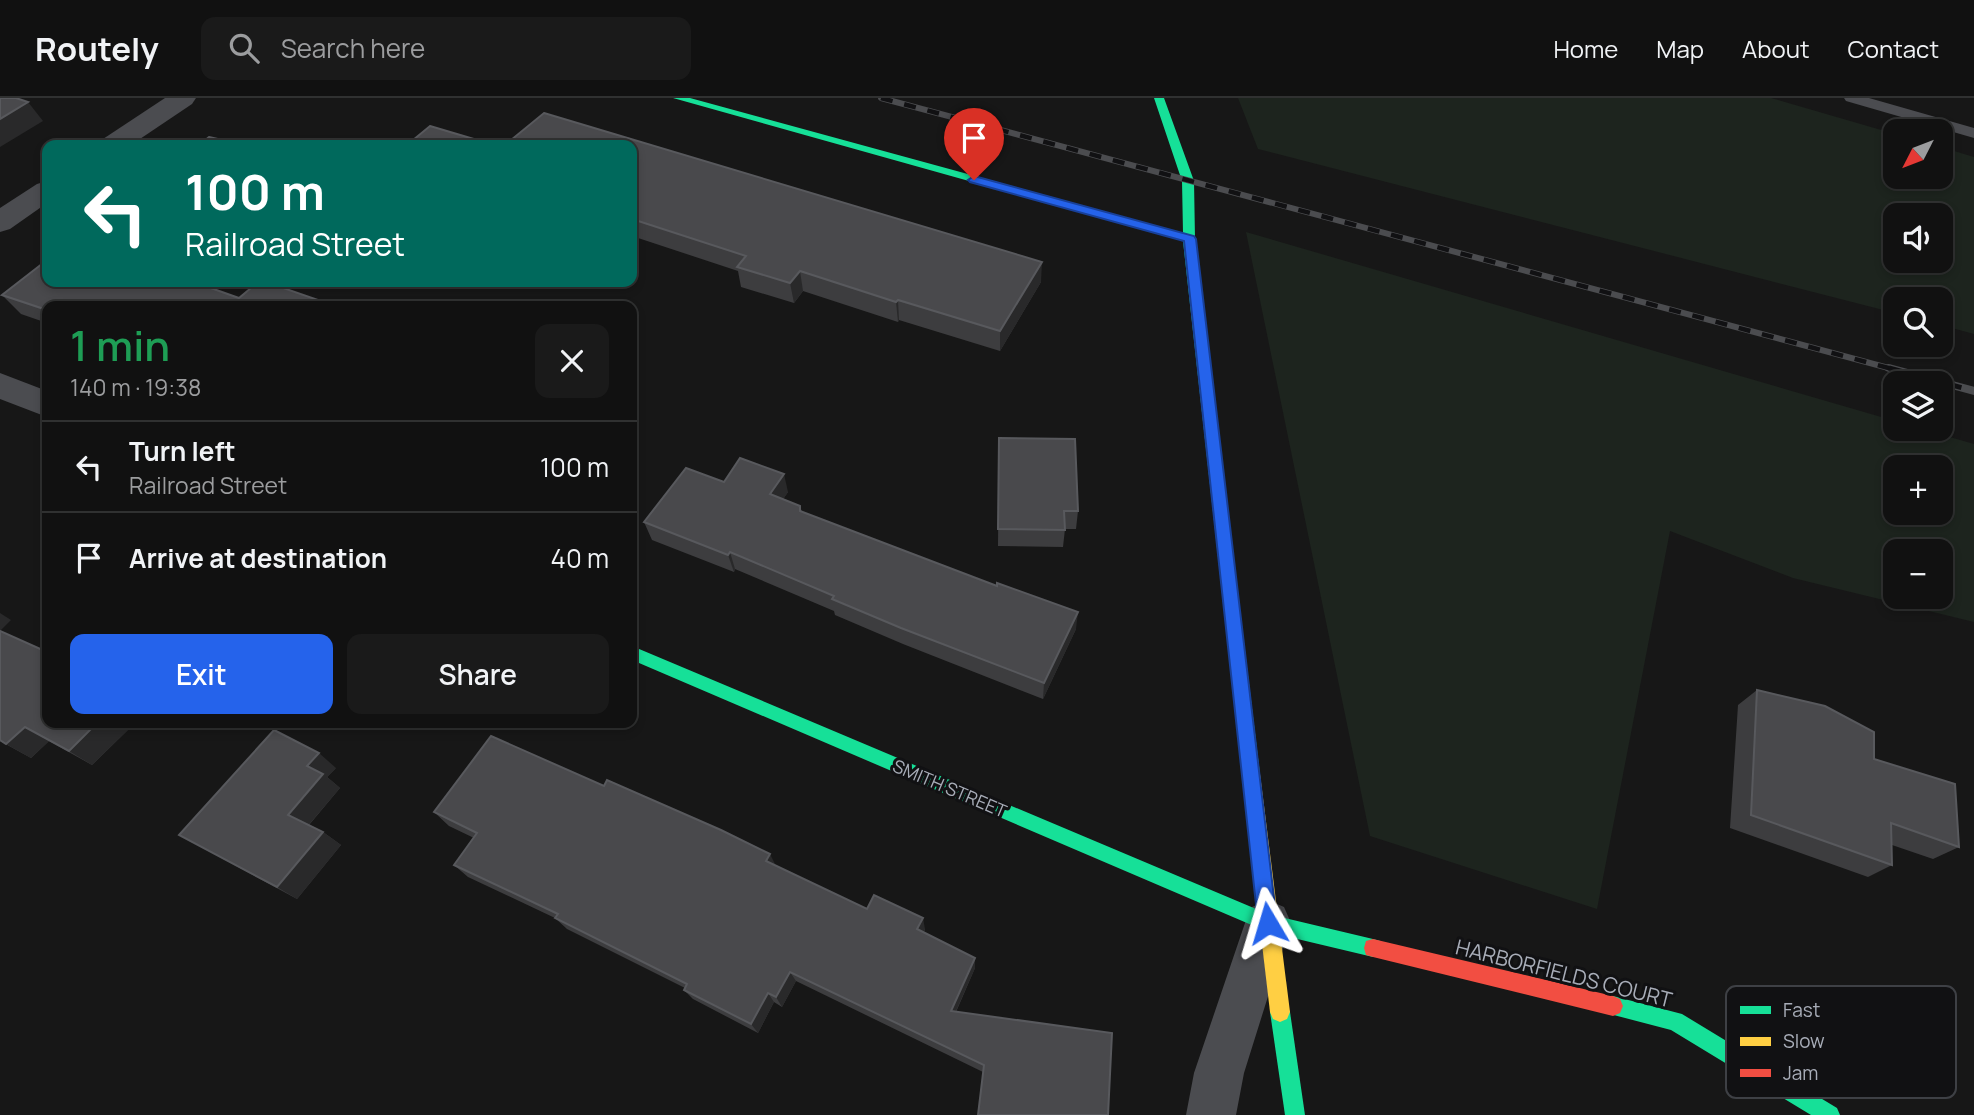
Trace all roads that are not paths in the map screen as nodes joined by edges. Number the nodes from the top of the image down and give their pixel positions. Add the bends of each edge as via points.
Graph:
1 (183, 98) edge
2 (678, 98) edge
3 (1159, 98) edge
4 (1852, 98) edge
5 (1974, 132) edge
6 (120, 140) edge
7 (42, 193) edge
8 (0, 222) edge
9 (1189, 239) junction
10 (0, 384) edge
11 (42, 403) edge
12 (637, 655) edge
13 (1268, 923) junction
14 (1726, 1052) edge
15 (1802, 1098) edge
16 (1211, 1115) edge
17 (1295, 1115) edge
18 (1830, 1115) edge

1 - 6 street
2 - 9 street
3 - 9 street via 1188,181
4 - 5 lane
7 - 8 street
9 - 13 street
10 - 11 street
12 - 13 street, SMITH STREET
13 - 14 street, HARBORFIELDS COURT via 1675,1021
13 - 16 street via 1219,1073
13 - 17 street
15 - 18 street, HARBORFIELDS COURT

